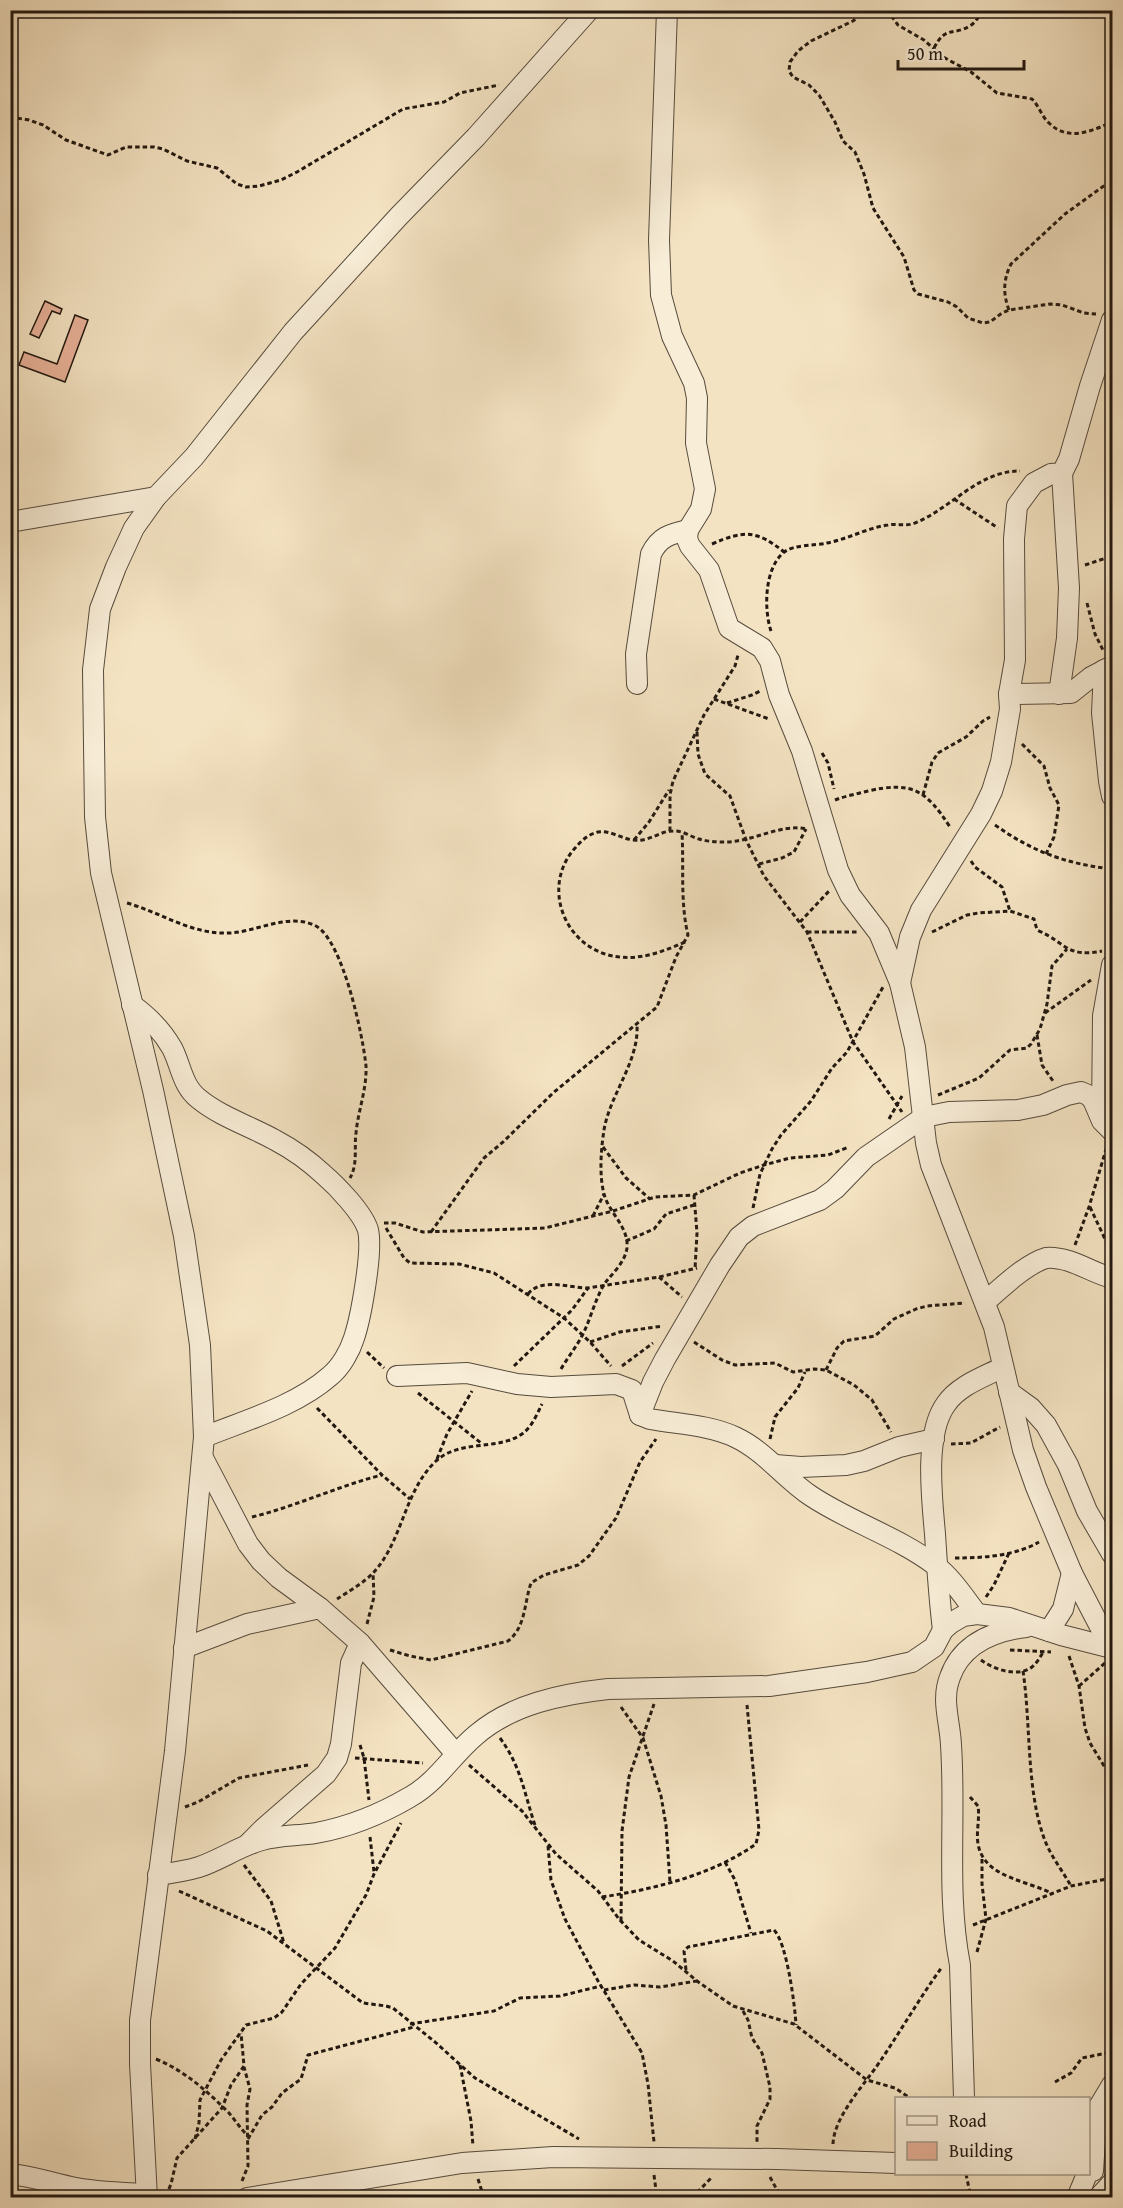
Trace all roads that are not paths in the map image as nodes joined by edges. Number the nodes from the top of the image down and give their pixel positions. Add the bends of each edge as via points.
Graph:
1 (589, 10) edge
2 (667, 10) edge
3 (1107, 317) edge
4 (1062, 473) junction
5 (156, 497) junction
6 (10, 522) edge
7 (688, 530) junction
8 (1108, 668) edge
9 (637, 684) dead end
10 (1009, 694) junction
11 (1059, 694) junction
12 (1113, 796) edge
13 (1109, 961) edge
14 (898, 977) junction
15 (132, 1005) junction
16 (1101, 1066) junction
17 (1071, 1094) junction
18 (920, 1119) junction
19 (1108, 1127) edge
20 (1113, 1278) edge
21 (985, 1302) junction
22 (1003, 1367) junction
23 (397, 1376) road end
24 (1009, 1392) junction
25 (640, 1415) junction
26 (204, 1437) junction
27 (934, 1439) junction
28 (203, 1458) junction
29 (768, 1459) junction
30 (1113, 1554) edge
31 (936, 1562) junction
32 (1072, 1573) junction
33 (320, 1608) junction
34 (976, 1612) junction
35 (1040, 1628) junction
36 (943, 1630) junction
37 (361, 1641) junction
38 (184, 1647) junction
39 (1112, 1648) edge
40 (452, 1760) junction
41 (241, 1848) junction
42 (158, 1878) junction
43 (1113, 2085) edge
44 (964, 2097) edge
45 (895, 2163) edge
46 (1095, 2172) edge
47 (10, 2174) edge
48 (1113, 2183) edge
49 (244, 2191) edge
50 (153, 2196) edge
51 (1077, 2198) edge
52 (1098, 2198) edge

1 - 5 street via 530,79 293,332 194,457
2 - 7 street via 659,270 665,314 694,383 696,443 705,489 701,509
3 - 4 street
4 - 10 street via 1034,483 1017,506 1015,660
4 - 11 street via 1069,588
5 - 6 street
5 - 15 street via 134,528 100,609 93,670 95,817 101,873
7 - 9 street via 668,534 651,554 636,654
7 - 14 street via 687,539 709,570 729,628 762,648 770,661 802,751 814,825 850,895 879,933
8 - 11 street via 1071,693
8 - 12 street via 1102,713
10 - 11 street
10 - 14 street via 1010,708 999,722 1000,762 992,791 921,910
13 - 16 street
14 - 18 street via 915,1047
15 - 26 street via 192,1284 200,1345
15 - 26 street via 160,1029 185,1084 200,1100 276,1140 323,1174 362,1218 370,1243 354,1338 344,1360 303,1395
16 - 17 street
16 - 19 street
17 - 18 street via 1018,1110 949,1112
17 - 19 street via 1088,1095
18 - 21 street via 944,1201
18 - 25 street via 866,1157 820,1200 753,1226 739,1237 683,1328
20 - 21 street via 1069,1261 1046,1258
21 - 22 street
22 - 24 street
22 - 27 street via 957,1392 945,1405
23 - 25 street via 467,1373 551,1387 616,1384 632,1390
24 - 30 street via 1046,1425 1087,1511
24 - 32 street via 1023,1450
25 - 29 street via 735,1437
26 - 28 street
27 - 29 street via 846,1465 801,1467
27 - 31 street via 931,1500
28 - 33 street via 261,1561
28 - 38 street
29 - 31 street via 812,1497
31 - 34 street
31 - 36 street
32 - 35 street via 1063,1609
32 - 39 street
33 - 37 street
33 - 38 street via 247,1624
34 - 35 street
34 - 36 street
35 - 39 street
35 - 44 street via 1003,1630 969,1649 950,1677 945,1704 951,1743
36 - 40 street via 934,1647 912,1662 811,1681 744,1687 608,1689 542,1701 490,1724
37 - 40 street
37 - 41 street via 351,1663 337,1758 327,1774
38 - 42 street
40 - 41 street via 412,1796 370,1816 345,1826 264,1839
41 - 42 street via 199,1867
42 - 50 street via 140,2020
43 - 46 street via 1097,2110
45 - 49 street via 553,2157
46 - 51 street
47 - 50 street via 102,2193
48 - 52 street

